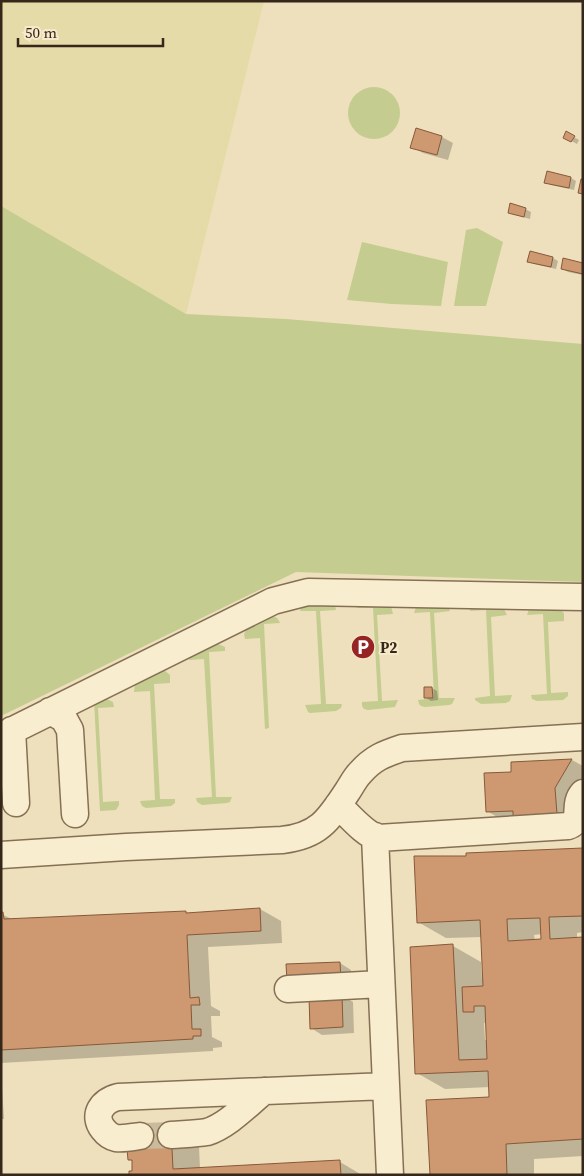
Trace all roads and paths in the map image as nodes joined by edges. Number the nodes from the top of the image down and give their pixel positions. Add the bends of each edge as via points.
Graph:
1 (583, 597) edge
2 (50, 712) junction
3 (7, 733) edge
4 (583, 738) edge
5 (583, 793) edge
6 (16, 803) dead end
7 (338, 805) junction
8 (75, 814) dead end
9 (374, 836) junction
10 (1, 855) edge
11 (381, 984) junction
12 (288, 989) dead end
13 (386, 1086) junction
14 (264, 1091) junction
15 (171, 1134) tunnel mouth
16 (140, 1136) tunnel mouth
17 (387, 1170) edge

1 - 2 street via 297,594 273,601
2 - 3 street
2 - 8 street via 64,720 70,730
3 - 6 street
4 - 7 street via 402,748 381,755 369,764 359,773
5 - 9 street via 578,801 578,820 568,826
7 - 9 street
7 - 10 street via 323,824 296,839
9 - 11 street
11 - 12 street
11 - 13 street
13 - 14 street
13 - 17 street
14 - 15 street via 215,1128 201,1133
14 - 16 street via 118,1097 105,1102 100,1108 99,1124 109,1135 116,1138

